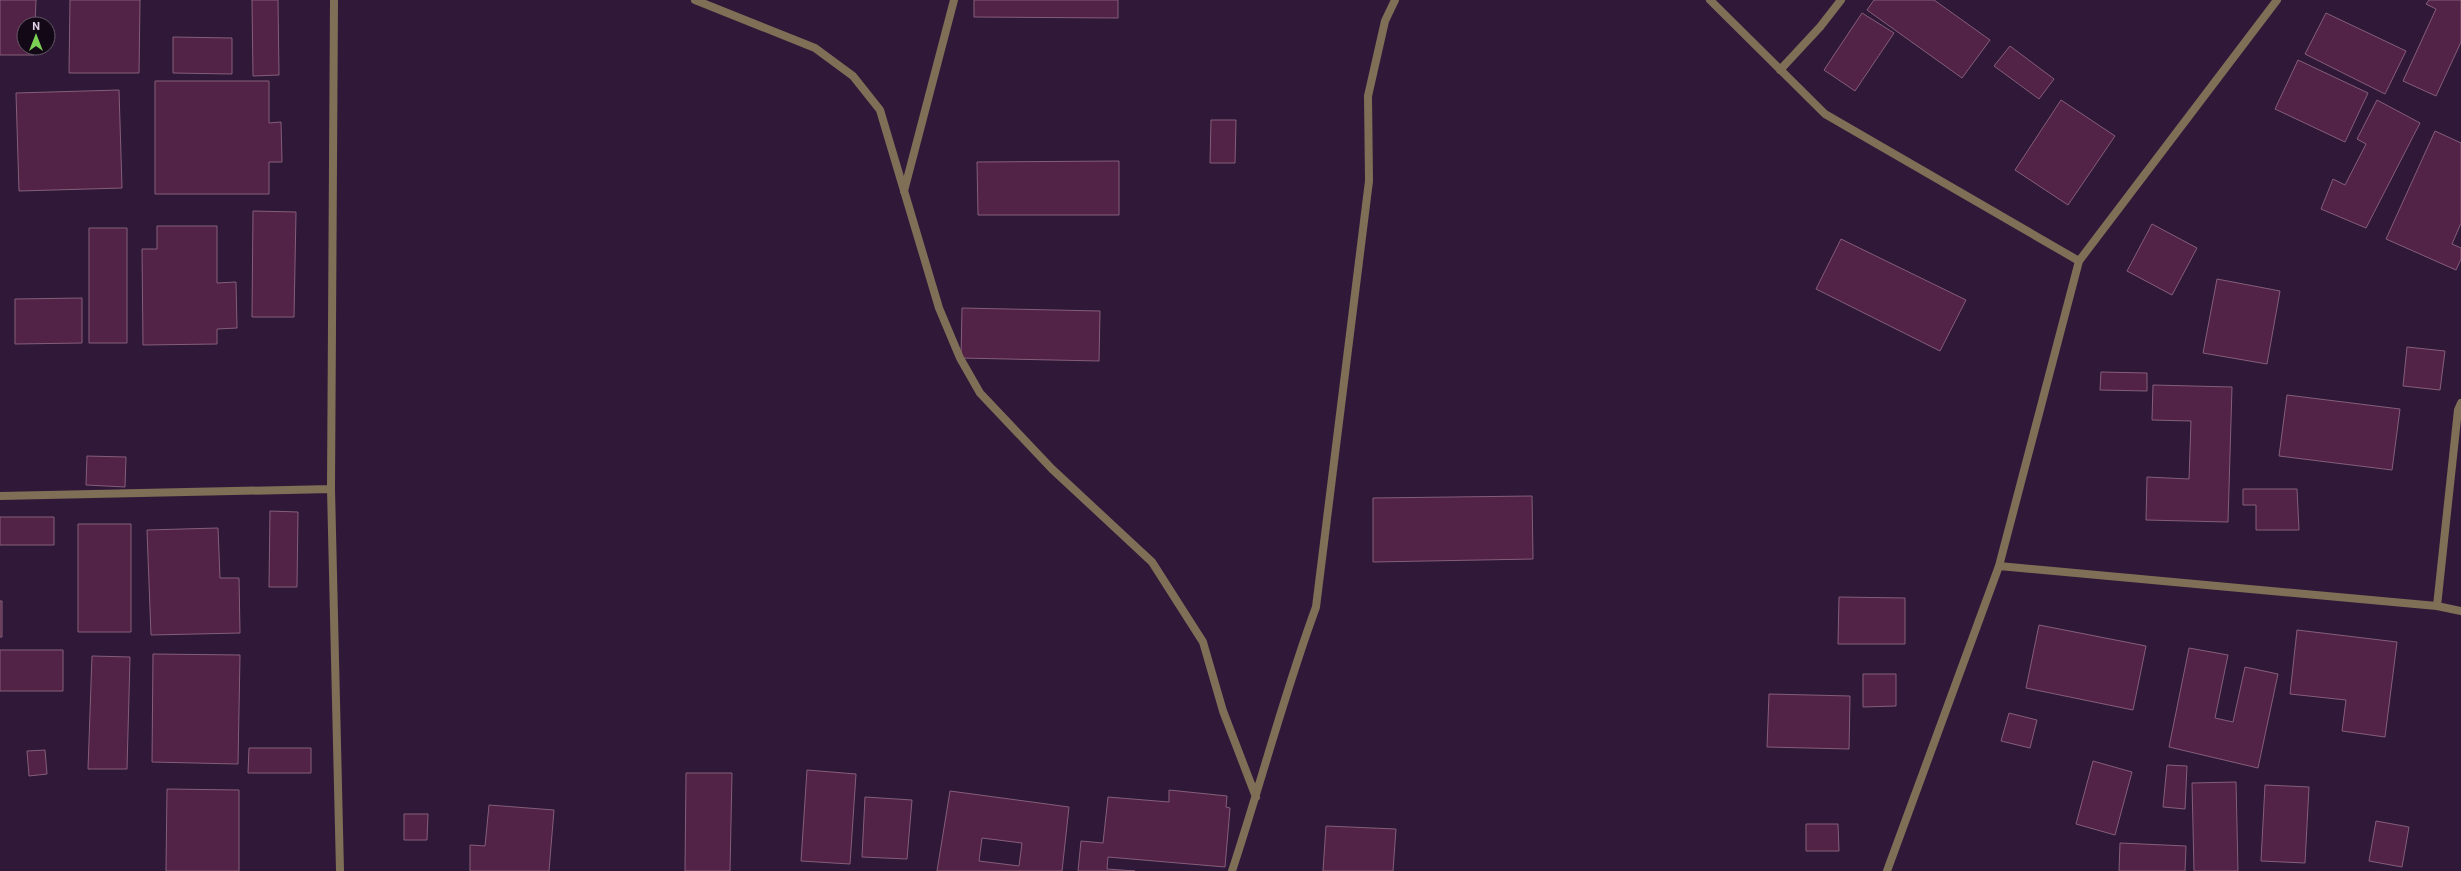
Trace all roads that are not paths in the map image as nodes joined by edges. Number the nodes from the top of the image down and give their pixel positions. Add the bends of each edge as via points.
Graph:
1 (334, 0) edge
2 (695, 0) edge
3 (954, 0) edge
4 (1395, 0) edge
5 (1710, 0) edge
6 (1841, 0) edge
7 (2277, 0) edge
8 (1780, 70) junction
9 (904, 192) junction
10 (2079, 261) junction
11 (2461, 403) edge
12 (331, 489) junction
13 (0, 496) edge
14 (1999, 566) junction
15 (2437, 606) junction
16 (2461, 611) edge
17 (1256, 797) junction
18 (340, 871) edge
19 (1232, 871) edge
20 (1886, 871) edge

1 - 12 street
2 - 9 street via 815,48 853,76 880,110
3 - 9 street
4 - 17 street via 1384,21 1368,96 1369,181 1316,607 1292,674
5 - 8 street
6 - 8 street
7 - 10 street
8 - 10 street via 1824,114
9 - 17 street via 939,308 960,358 980,393 1052,469 1152,562 1203,642 1223,711
10 - 14 street
11 - 15 street via 2458,410
12 - 13 street
12 - 18 street
14 - 15 street
14 - 20 street
15 - 16 street
17 - 19 street

